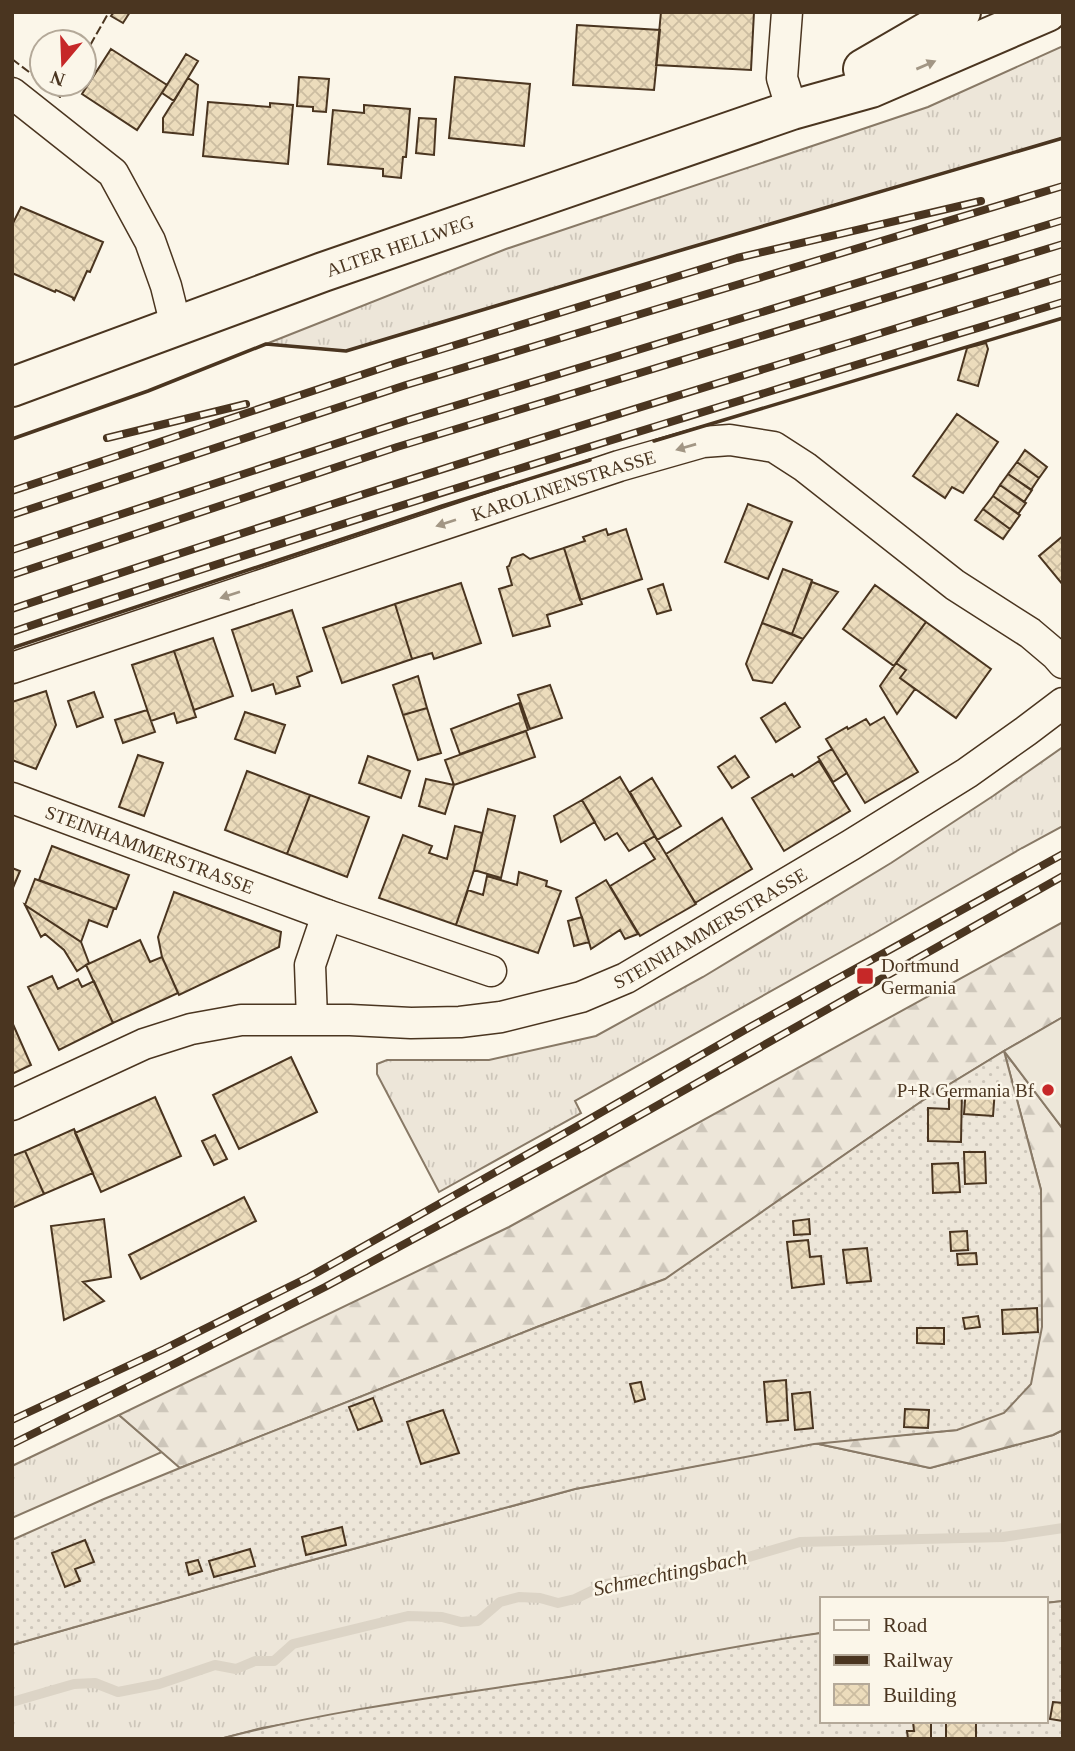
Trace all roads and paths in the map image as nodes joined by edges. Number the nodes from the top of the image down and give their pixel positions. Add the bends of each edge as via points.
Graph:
1 (787, 12) edge
2 (961, 12) edge
3 (1047, 12) edge
4 (12, 93) edge
5 (792, 110) junction
6 (176, 326) junction
7 (12, 387) edge
8 (1063, 663) edge
9 (12, 668) edge
10 (1063, 703) edge
11 (12, 798) edge
12 (327, 915) junction
13 (491, 971) dead end
14 (312, 1019) junction
15 (12, 1105) edge

1 - 5 street via 782,78
2 - 5 street, ALTER HELLWEG
5 -> 3 street, ALTER HELLWEG via 871,88
4 - 6 street via 113,173 150,241
5 - 6 street, ALTER HELLWEG
6 - 7 street, ALTER HELLWEG
8 -> 9 street, KAROLINENSTRASSE via 1030,633 955,585 805,467 774,447 730,440 703,442 619,466
10 - 14 street, STEINHAMMERSTRASSE via 967,773 851,845 626,978 581,998 501,1017 460,1021
11 - 12 street, STEINHAMMERSTRASSE
12 - 13 street, STEINHAMMERSTRASSE
12 - 14 street via 310,965
14 - 15 street, STEINHAMMERSTRASSE via 241,1020 169,1035

